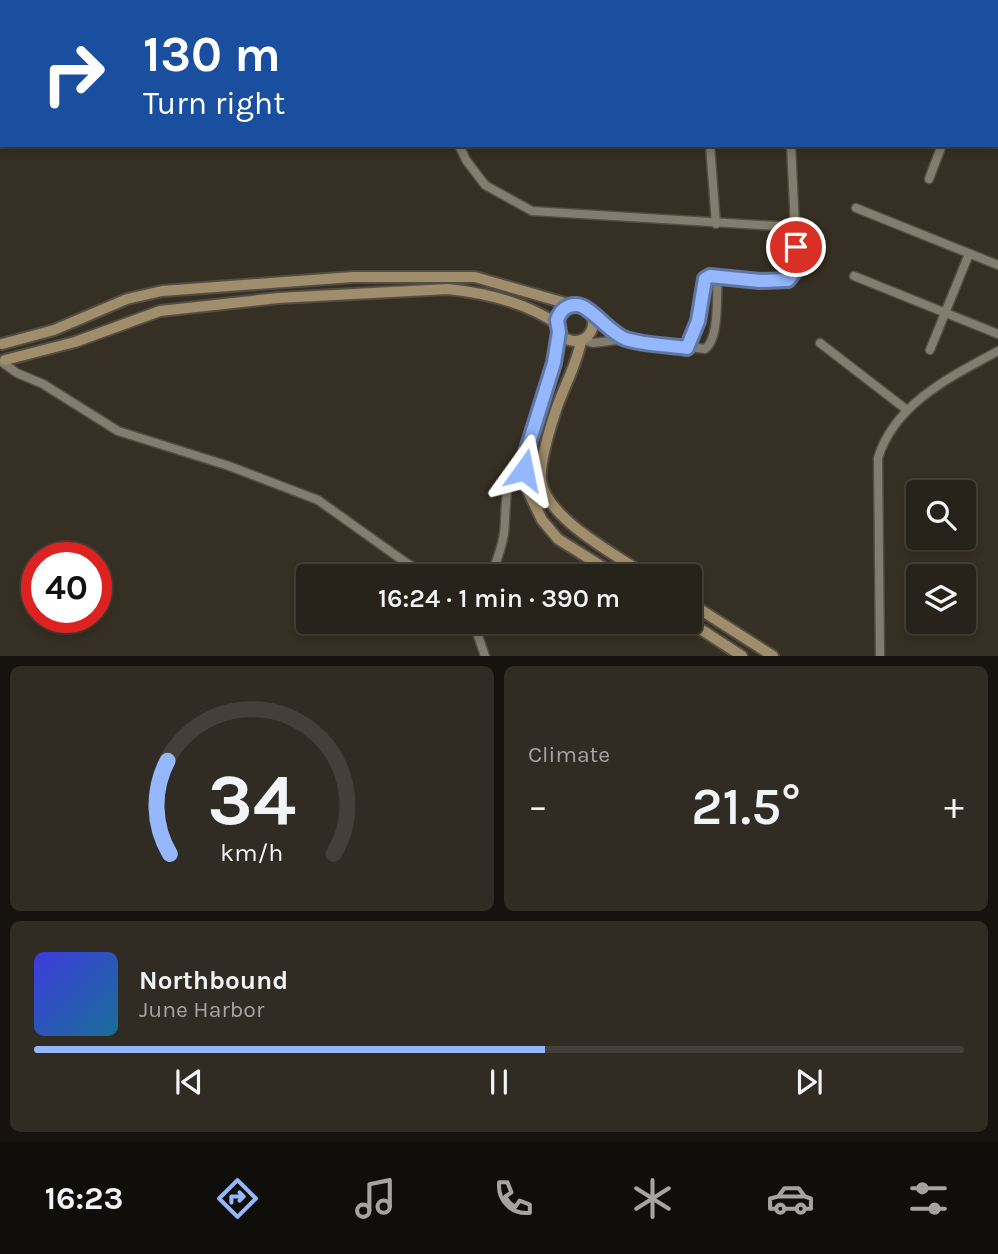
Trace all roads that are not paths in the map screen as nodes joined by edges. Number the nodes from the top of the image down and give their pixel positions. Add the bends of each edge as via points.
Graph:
1 (460, 147) edge
2 (710, 147) edge
3 (791, 147) edge
4 (941, 147) edge
5 (929, 179) dead end
6 (856, 208) dead end
7 (716, 224) junction
8 (794, 227) junction
9 (969, 254) junction
10 (998, 265) edge
11 (854, 275) dead end
12 (718, 277) junction
13 (572, 305) junction
14 (943, 312) junction
15 (592, 315) junction
16 (558, 328) junction
17 (998, 334) edge
18 (626, 339) junction
19 (582, 340) junction
20 (1, 343) edge
21 (820, 343) dead end
22 (687, 348) junction
23 (930, 350) dead end
24 (998, 351) edge
25 (2, 362) edge
26 (907, 410) junction
27 (524, 459) junction
28 (408, 564) edge
29 (495, 564) edge
30 (598, 564) edge
31 (629, 564) edge
32 (702, 611) edge
33 (702, 630) edge
34 (477, 634) edge
35 (485, 656) edge
36 (742, 656) edge
37 (774, 656) edge
38 (880, 656) edge

1 - 7 street via 485,186 532,211
2 - 7 street
3 - 8 street
4 - 5 street
6 - 9 street
7 - 8 street
8 - 12 street via 797,268 788,280
9 - 10 street
9 - 14 street
11 - 14 street
12 - 22 street via 707,277 702,284 698,321
12 - 22 street via 712,342 705,349
13 - 15 street via 584,307
13 - 16 street via 561,311
13 - 20 street via 458,275 342,278 162,291 127,299 54,330
14 - 17 street
14 - 23 street
15 - 18 street
15 - 19 street via 593,329
16 - 19 street via 566,340
16 - 25 street via 536,310 470,291 278,298 160,311
16 - 27 street via 554,363
18 - 19 street
18 - 22 street
19 - 31 street via 556,408 541,483 566,521
20 - 25 street via 6,351
21 - 26 street
24 - 26 street via 932,387
25 - 28 street via 118,431 318,500
26 - 38 street via 878,458
27 - 29 street via 515,466 509,485 504,534
27 - 30 street via 526,486 542,520 558,539
32 - 37 street
33 - 36 street
34 - 35 street

